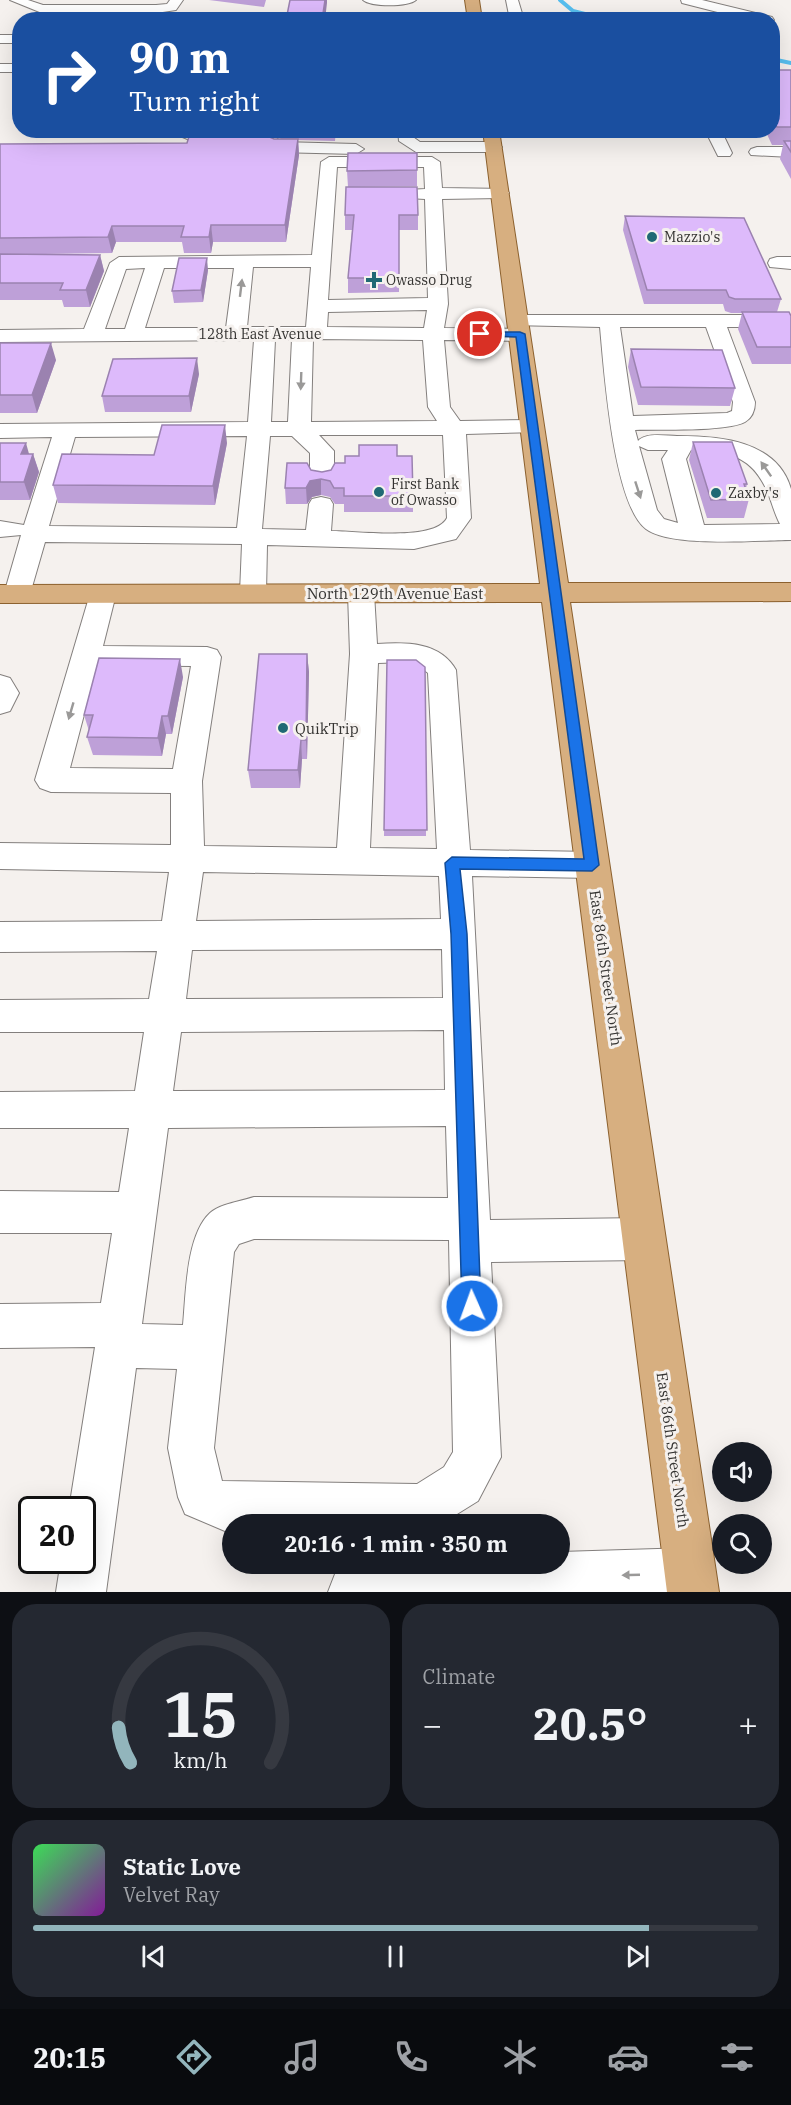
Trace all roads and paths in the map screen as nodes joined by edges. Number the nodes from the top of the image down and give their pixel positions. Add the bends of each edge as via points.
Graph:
1 (16, 0) edge
2 (177, 0) edge
3 (410, 0) edge
4 (687, 0) edge
5 (369, 4) edge
6 (735, 12) edge
7 (268, 138) edge
8 (359, 138) edge
9 (405, 138) edge
10 (717, 138) edge
11 (492, 139) edge
12 (416, 147) junction
13 (358, 149) junction
14 (757, 152) dead end
15 (791, 152) edge
16 (724, 153) dead end
17 (500, 193) junction
18 (326, 194) junction
19 (350, 194) edge
20 (398, 194) edge
21 (433, 194) junction
22 (321, 261) junction
23 (244, 262) junction
24 (95, 263) edge
25 (119, 263) junction
26 (156, 263) junction
27 (438, 304) junction
28 (45, 314) dead end
29 (609, 321) junction
30 (714, 321) junction
31 (791, 321) edge
32 (313, 322) junction
33 (237, 324) junction
34 (519, 328) junction
35 (265, 333) junction
36 (433, 334) junction
37 (92, 335) junction
38 (133, 335) junction
39 (0, 336) edge
40 (40, 336) junction
41 (532, 427) junction
42 (454, 428) junction
43 (259, 430) junction
44 (298, 430) junction
45 (0, 431) edge
46 (66, 431) junction
47 (625, 433) junction
48 (684, 443) junction
49 (791, 522) edge
50 (16, 531) edge
51 (693, 532) junction
52 (791, 532) edge
53 (255, 537) junction
54 (318, 539) junction
55 (554, 592) junction
56 (791, 592) edge
57 (253, 593) junction
58 (361, 593) junction
59 (8, 594) edge
60 (103, 594) junction
61 (364, 654) junction
62 (87, 655) junction
63 (0, 685) edge
64 (0, 704) edge
65 (186, 781) junction
66 (0, 856) edge
67 (188, 859) junction
68 (353, 862) junction
69 (452, 863) junction
70 (592, 865) junction
71 (459, 934) junction
72 (0, 937) edge
73 (175, 937) junction
74 (462, 1014) junction
75 (0, 1016) edge
76 (165, 1016) junction
77 (465, 1108) junction
78 (0, 1110) edge
79 (151, 1110) junction
80 (0, 1212) edge
81 (136, 1213) junction
82 (469, 1230) junction
83 (644, 1239) junction
84 (0, 1326) edge
85 (118, 1335) junction
86 (202, 1347) junction
87 (691, 1582) edge
88 (81, 1592) edge
89 (353, 1592) edge

1 - 2 street via 42,9 156,9 171,7
3 - 5 street
4 - 6 street
7 - 13 street via 276,147
8 - 13 street
9 - 12 street
10 - 16 street
11 - 12 street
11 - 17 main road, East 86th Street North
12 - 13 street
14 - 15 street
17 - 21 street
17 - 34 main road, East 86th Street North
18 - 19 street
18 - 21 street via 329,162 432,162
18 - 22 street
20 - 21 street
21 - 27 street
22 - 23 street
22 - 32 street
23 - 26 street
33 -> 23 street
24 - 25 street
25 - 26 street
25 - 37 street
26 - 38 street
27 - 32 street
27 - 36 street
28 - 40 street
29 - 30 street, 128th East Avenue
29 - 34 street, 128th East Avenue
29 - 47 street
30 - 31 street, 128th East Avenue
30 - 47 street via 744,411 730,420
32 - 33 street
32 - 35 street, 128th East Avenue
32 - 36 street, 128th East Avenue
32 -> 44 street
33 - 35 street, 128th East Avenue
33 - 38 street, 128th East Avenue
34 - 36 street, 128th East Avenue
34 - 41 main road, East 86th Street North
35 - 43 street
36 - 42 street via 439,406
37 - 38 street, 128th East Avenue
37 - 40 street, 128th East Avenue
39 - 40 street, 128th East Avenue
41 - 42 street
41 - 55 main road, East 86th Street North
42 - 44 street
42 - 54 street via 459,518 455,529 446,535 414,541
43 - 44 street
43 - 46 street
43 - 53 street via 248,525
44 - 54 street via 322,451
45 - 46 street
46 - 50 street via 45,491
47 - 48 street
47 -> 51 street via 646,515 662,528
49 -> 48 street via 782,496 762,462 748,453 724,447
48 - 51 street via 674,459
50 - 53 street
50 - 59 street
51 - 52 street
53 - 54 street
53 - 57 street
55 - 56 main road, North 129th Avenue East
55 - 58 main road, North 129th Avenue East
55 - 70 main road, East 86th Street North
57 - 58 main road, North 129th Avenue East
57 - 60 main road, North 129th Avenue East
58 - 61 street
59 - 60 main road, North 129th Avenue East
60 - 62 street
61 - 68 street
61 - 69 street via 420,653 433,658 442,670
62 - 65 street via 207,657
62 -> 65 street via 51,780
63 - 64 street via 4,693
65 - 67 street
66 - 67 street
67 - 68 street
67 - 73 street
68 - 69 street
69 - 70 street
69 - 71 street
70 - 83 main road, East 86th Street North
71 - 73 street
71 - 74 street
72 - 73 street
73 - 76 street
74 - 76 street
74 - 77 street
75 - 76 street
76 - 79 street
77 - 79 street
77 - 82 street
78 - 79 street
79 - 81 street
80 - 81 street
81 - 85 street
82 - 83 street
82 - 86 street via 254,1218 225,1227 213,1247
82 - 86 street via 477,1457 461,1484 422,1508 225,1507 202,1497 191,1448
83 - 87 main road, East 86th Street North
84 - 85 street
85 - 86 street
85 - 88 street
87 -> 89 street via 424,1582

